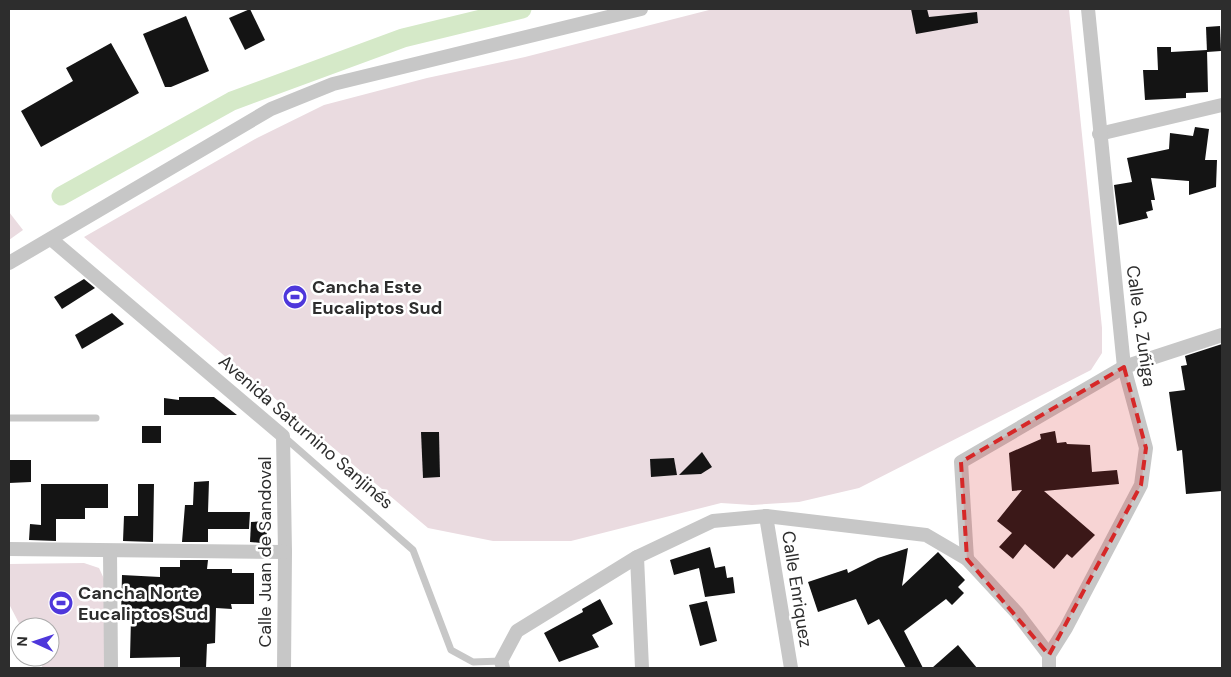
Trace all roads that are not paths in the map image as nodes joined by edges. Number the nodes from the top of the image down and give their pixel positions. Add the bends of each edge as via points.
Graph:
1 (641, 9) edge
2 (1088, 9) edge
3 (1222, 105) edge
4 (1100, 134) junction
5 (51, 239) junction
6 (9, 263) edge
7 (1222, 335) edge
8 (1124, 367) junction
9 (9, 418) edge
10 (96, 418) dead end
11 (283, 436) junction
12 (766, 516) junction
13 (9, 549) edge
14 (110, 551) junction
15 (285, 552) junction
16 (637, 557) junction
17 (967, 559) junction
18 (1049, 662) edge
19 (502, 665) edge
20 (111, 668) edge
21 (284, 668) edge
22 (642, 668) edge
23 (791, 668) edge

1 - 5 street via 333,84 271,109
2 - 4 street, Calle G. Zuñiga
3 - 4 street
4 - 8 street, Calle G. Zuñiga
5 - 6 street
5 - 11 street, Avenida Saturnino Sanjinés
7 - 8 street
8 - 17 street via 962,462
8 - 18 street, Calle G. Zuñiga via 1146,448 1141,485
9 - 10 lane
11 - 15 street, Calle Juan de Sandoval
11 - 19 lane, Avenida Saturnino Sanjinés via 413,550 451,650 473,662
12 - 16 street via 713,521
12 - 17 street via 926,535
12 - 23 street, Calle Enriquez
13 - 14 street
14 - 15 street
14 - 20 street
15 - 21 street, Calle Juan de Sandoval
16 - 19 street via 517,631
16 - 22 street
17 - 18 street via 1017,613

